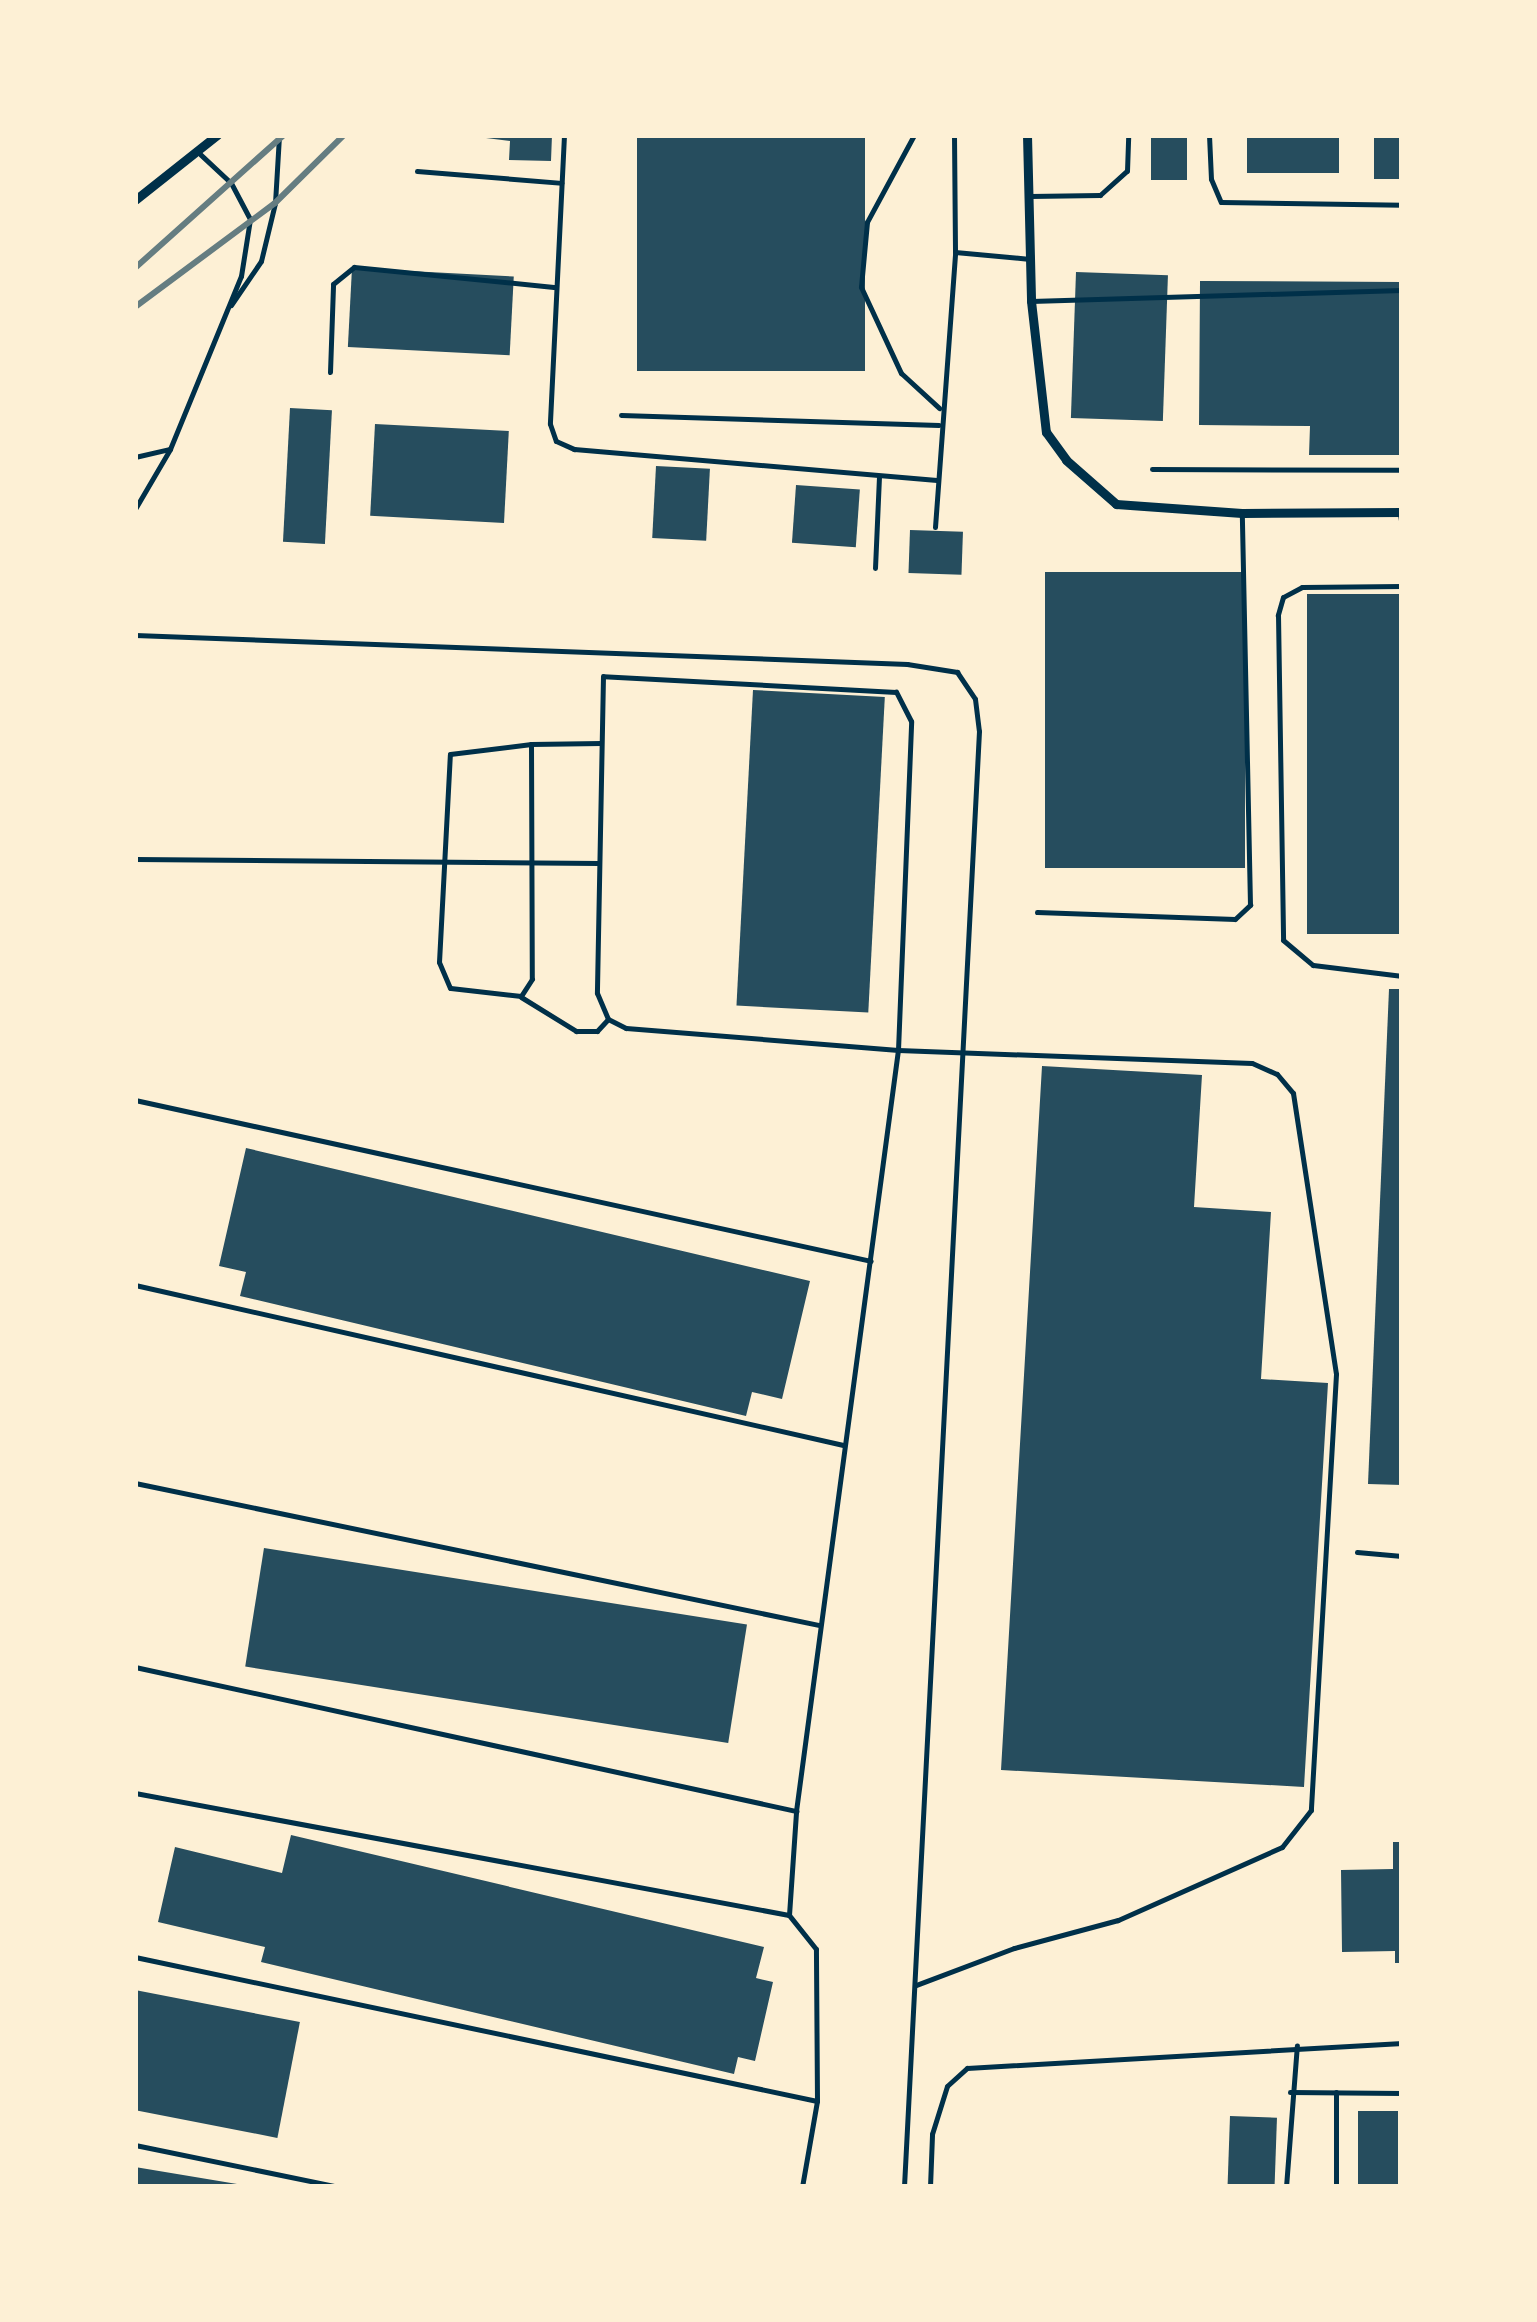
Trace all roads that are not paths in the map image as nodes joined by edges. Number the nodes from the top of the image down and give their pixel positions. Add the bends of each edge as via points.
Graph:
1 (217, 135) edge
2 (280, 135) edge
3 (564, 135) edge
4 (914, 135) edge
5 (954, 135) edge
6 (1026, 135) edge
7 (1128, 135) edge
8 (1209, 135) edge
9 (200, 154) junction
10 (417, 171) dead end
11 (562, 183) junction
12 (1028, 196) junction
13 (135, 200) edge
14 (1402, 205) edge
15 (955, 252) junction
16 (1030, 260) junction
17 (556, 287) junction
18 (1402, 290) edge
19 (1031, 300) junction
20 (224, 315) junction
21 (330, 372) dead end
22 (939, 408) junction
23 (621, 414) dead end
24 (939, 425) junction
25 (170, 449) junction
26 (135, 457) edge
27 (1152, 469) dead end
28 (1402, 470) edge
29 (880, 477) junction
30 (936, 480) junction
31 (135, 508) edge
32 (1401, 512) edge
33 (1242, 513) junction
34 (936, 527) dead end
35 (1402, 527) edge
36 (874, 568) dead end
37 (1402, 586) edge
38 (135, 634) edge
39 (602, 742) junction
40 (530, 744) junction
41 (135, 859) edge
42 (444, 860) junction
43 (532, 862) junction
44 (600, 863) junction
45 (1037, 912) dead end
46 (1402, 976) edge
47 (521, 996) junction
48 (608, 1019) junction
49 (962, 1049) junction
50 (898, 1050) junction
51 (135, 1100) edge
52 (871, 1260) junction
53 (135, 1285) edge
54 (843, 1445) junction
55 (135, 1482) edge
56 (1357, 1552) dead end
57 (1402, 1556) edge
58 (819, 1625) junction
59 (135, 1668) edge
60 (135, 1793) edge
61 (796, 1811) junction
62 (789, 1914) junction
63 (135, 1957) edge
64 (916, 1985) junction
65 (1402, 2043) edge
66 (1296, 2045) junction
67 (1290, 2092) junction
68 (1336, 2092) junction
69 (1402, 2094) edge
70 (818, 2101) junction
71 (135, 2145) edge
72 (339, 2187) edge
73 (802, 2187) edge
74 (904, 2187) edge
75 (930, 2187) edge
76 (1286, 2187) edge
77 (1336, 2187) edge

1 - 9 street
2 - 20 lane via 262,261
3 - 11 lane
4 - 22 lane via 867,222 862,286 901,373
5 - 15 lane
6 - 12 street
7 - 12 lane via 1127,171 1100,195
8 - 14 lane via 1211,178 1221,202
9 - 13 street
9 - 20 lane via 230,183 250,218 241,276
10 - 11 lane
11 - 17 lane
12 - 16 street
15 - 16 lane
15 - 22 lane
16 - 19 street
17 - 21 lane via 354,267 333,284
17 - 29 lane via 550,424 556,441 574,450
18 - 19 lane
19 - 33 street via 1046,432 1066,460 1116,504
20 - 25 lane
22 - 24 lane
23 - 24 lane
24 - 30 lane
25 - 26 lane
25 - 31 lane
27 - 28 lane
29 - 30 lane
29 - 36 lane
30 - 34 lane
32 - 33 street
32 - 35 lane
33 - 45 lane via 1250,905 1235,919
37 - 46 lane via 1302,588 1283,597 1278,615 1283,940 1312,965
38 - 49 lane via 907,664 957,672 975,700 979,731
39 - 40 lane
39 - 44 lane
39 - 50 lane via 602,676 896,692 906,700 911,721
40 - 42 lane via 450,754
40 - 43 lane
41 - 42 lane
42 - 43 lane
42 - 47 lane via 442,980 450,988
43 - 44 lane
43 - 47 lane via 532,979
44 - 48 lane via 597,993
47 - 48 lane via 576,1031 598,1031
48 - 50 lane via 626,1028
49 - 50 lane
49 - 64 lane
49 - 64 lane via 1180,1056 1252,1063 1277,1074 1293,1093 1336,1374 1312,1810 1299,1830 1282,1847 1118,1920 1014,1948
50 - 52 lane
51 - 52 lane
52 - 54 lane
53 - 54 lane
54 - 58 lane
55 - 58 lane
56 - 57 lane
58 - 61 lane
59 - 61 lane
60 - 62 lane
61 - 62 lane
62 - 70 lane via 816,1950
63 - 70 lane
64 - 74 lane
65 - 66 lane
66 - 67 lane
66 - 75 lane via 967,2068 947,2086 932,2134
67 - 68 lane
67 - 76 lane
68 - 69 lane
68 - 77 lane
70 - 73 lane
71 - 72 lane

